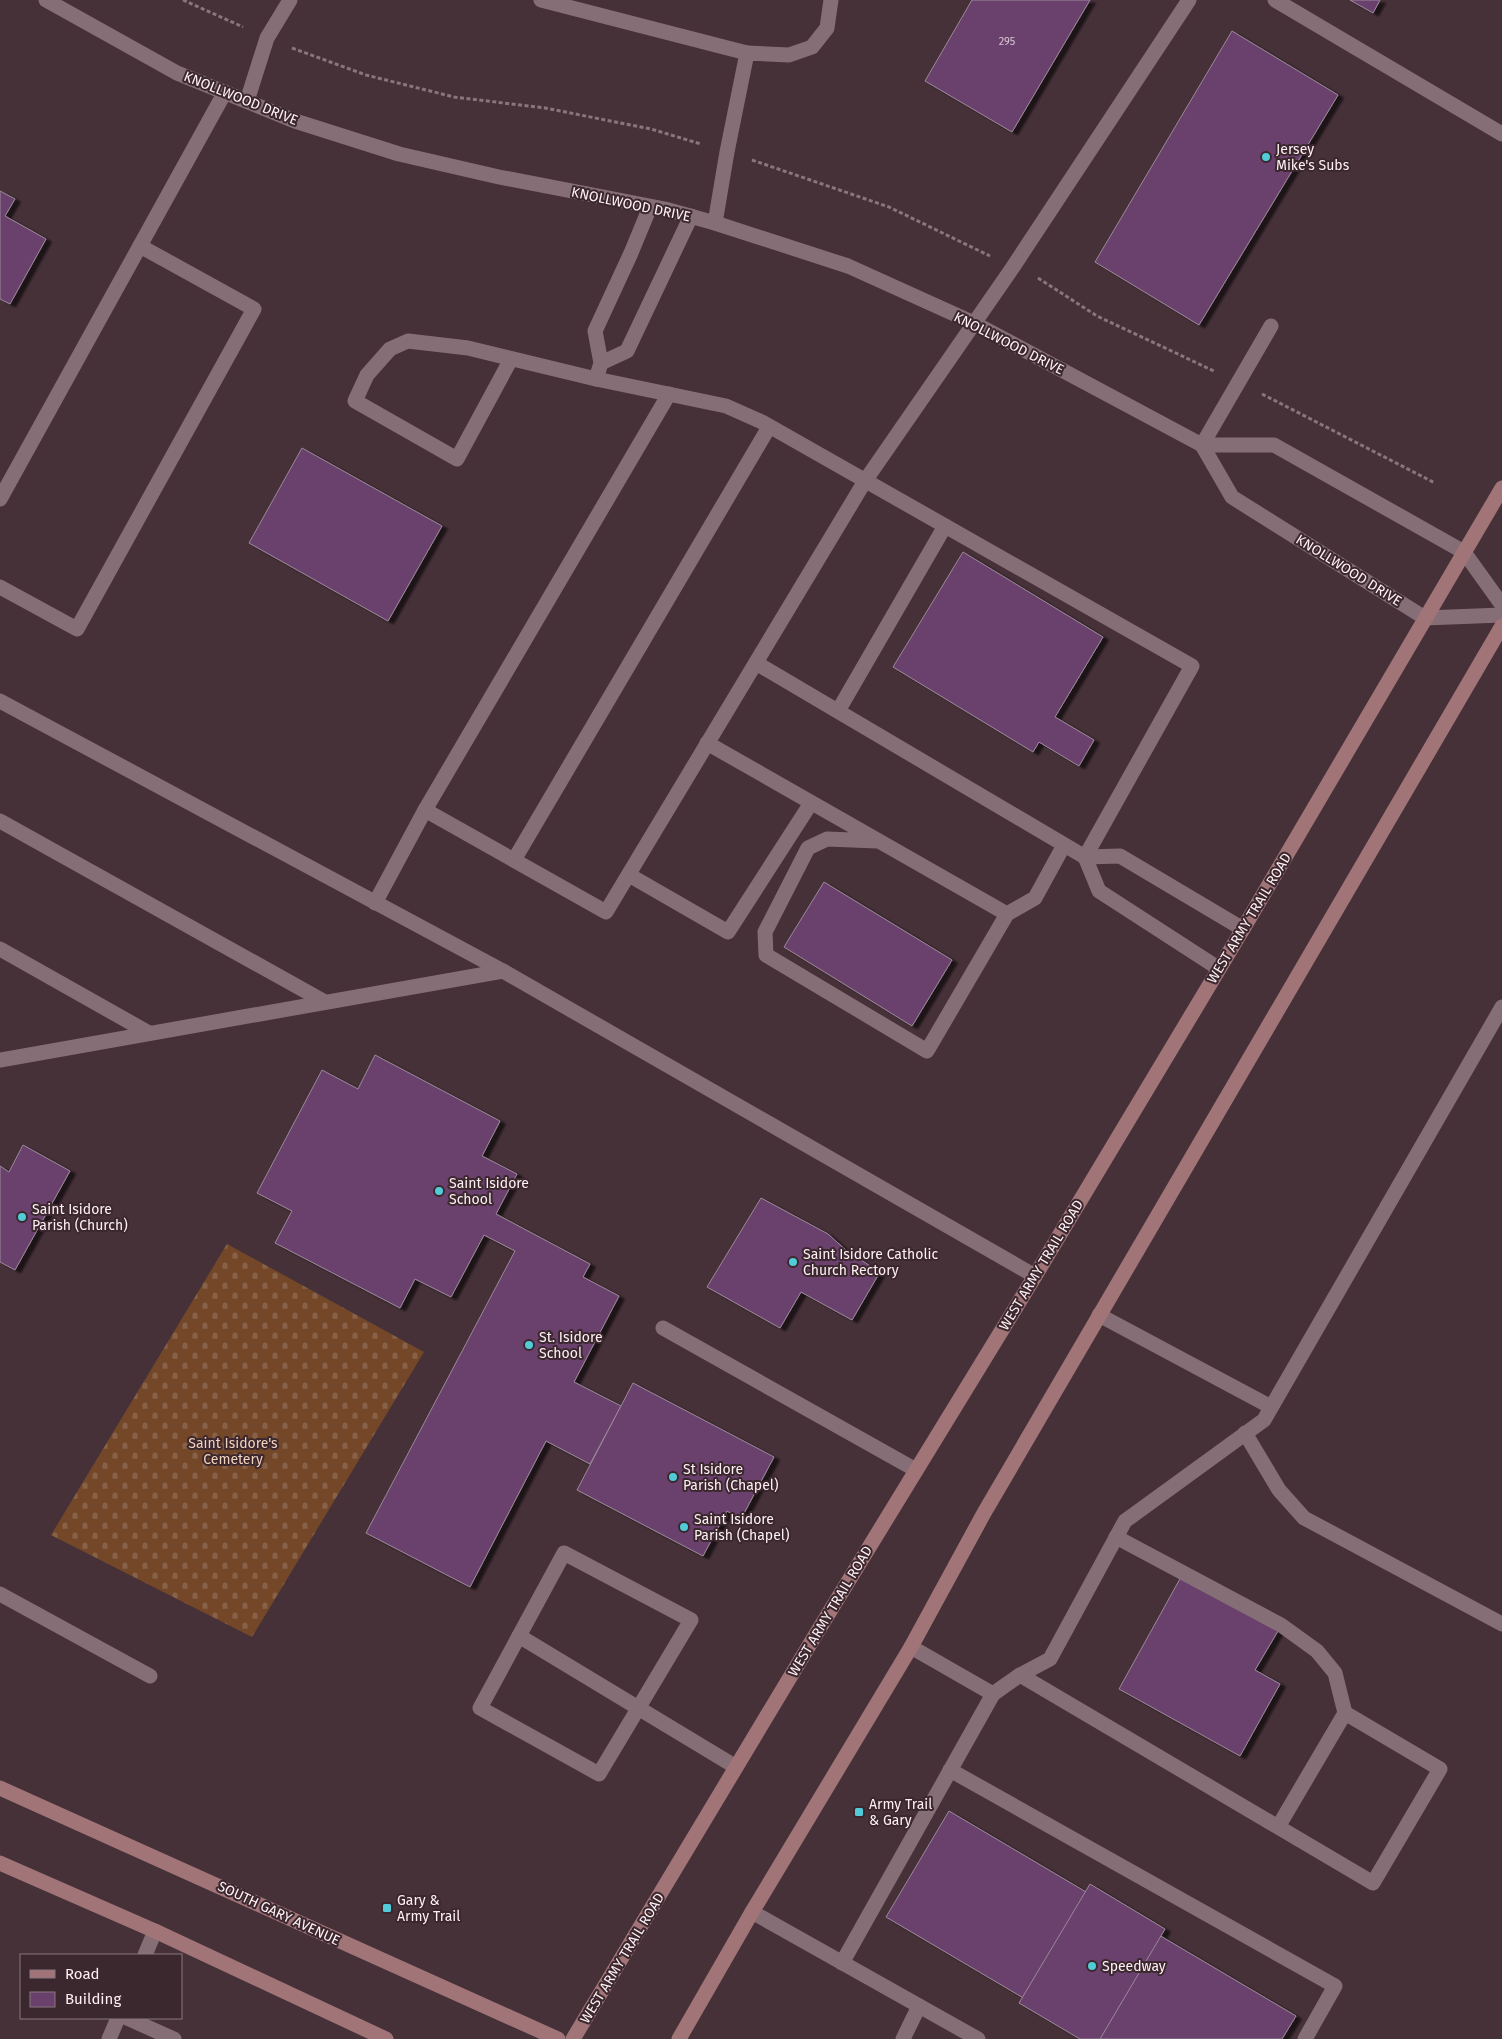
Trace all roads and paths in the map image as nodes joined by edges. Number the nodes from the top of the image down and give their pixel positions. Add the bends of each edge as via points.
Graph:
1 (46, 0) edge
2 (183, 0) edge
3 (290, 0) edge
4 (541, 0) edge
5 (831, 0) edge
6 (1189, 0) edge
7 (1275, 0) edge
8 (266, 38) junction
9 (747, 53) junction
10 (225, 92) junction
11 (247, 101) junction
12 (1502, 134) edge
13 (727, 152) junction
14 (650, 207) junction
15 (690, 216) junction
16 (715, 223) junction
17 (140, 246) junction
18 (1013, 267) junction
19 (974, 323) junction
20 (1271, 326) dead end
21 (511, 358) junction
22 (601, 363) junction
23 (596, 379) junction
24 (1238, 382) junction
25 (669, 394) junction
26 (768, 427) junction
27 (1202, 445) junction
28 (865, 481) junction
29 (1435, 483) dead end
30 (1502, 488) edge
31 (0, 499) edge
32 (945, 526) junction
33 (1464, 552) junction
34 (0, 587) edge
35 (1502, 605) edge
36 (1502, 615) edge
37 (1426, 618) junction
38 (1502, 626) edge
39 (756, 662) junction
40 (0, 701) edge
41 (838, 711) junction
42 (707, 743) junction
43 (810, 803) junction
44 (426, 810) junction
45 (0, 821) edge
46 (877, 841) junction
47 (1064, 845) junction
48 (1085, 857) junction
49 (514, 860) junction
50 (629, 875) junction
51 (375, 902) junction
52 (1007, 914) junction
53 (1242, 929) junction
54 (0, 949) edge
55 (1218, 968) junction
56 (503, 971) junction
57 (325, 1002) junction
58 (1502, 1007) edge
59 (149, 1033) junction
60 (0, 1060) edge
61 (1035, 1276) junction
62 (1098, 1315) junction
63 (663, 1328) dead end
64 (1271, 1407) junction
65 (1245, 1433) junction
66 (916, 1470) junction
67 (1116, 1537) junction
68 (0, 1594) edge
69 (1502, 1624) edge
70 (519, 1636) junction
71 (911, 1647) junction
72 (150, 1676) dead end
73 (1020, 1676) junction
74 (993, 1694) junction
75 (638, 1707) junction
76 (1345, 1713) junction
77 (736, 1767) junction
78 (950, 1770) junction
79 (0, 1788) edge
80 (1278, 1827) junction
81 (0, 1863) edge
82 (752, 1912) junction
83 (155, 1931) junction
84 (145, 1954) edge
85 (842, 1963) junction
86 (919, 2006) junction
87 (118, 2019) edge
88 (129, 2019) edge
89 (109, 2039) edge
90 (174, 2039) edge
91 (386, 2039) edge
92 (558, 2039) edge
93 (573, 2039) edge
94 (680, 2039) edge
95 (903, 2039) edge
96 (978, 2039) edge
97 (1305, 2039) edge

1 - 10 street, KNOLLWOOD DRIVE via 177,73
2 - 8 path
3 - 8 street
4 - 9 street
5 - 9 street via 827,28 812,47 789,55
6 - 18 street
7 - 12 street
8 - 11 street
8 - 13 path via 366,75 454,97 545,108 651,129
9 - 13 street
10 - 11 street, KNOLLWOOD DRIVE
10 - 17 street
11 - 14 street, KNOLLWOOD DRIVE via 295,121 399,154
13 - 16 street
13 - 18 path via 889,207
14 - 15 street, KNOLLWOOD DRIVE
14 - 22 street via 595,331
15 - 16 street, KNOLLWOOD DRIVE
15 - 22 street via 627,351
16 - 19 street, KNOLLWOOD DRIVE via 848,266
17 - 31 street
17 - 34 street via 254,309 77,629
18 - 19 street
18 - 24 path via 1044,281 1097,316
19 - 27 street, KNOLLWOOD DRIVE
19 - 28 street
20 - 24 street
21 - 21 street via 468,348 408,342 390,350 368,375 355,401 457,459
21 - 23 street
22 - 23 street
23 - 25 street
24 - 27 street
24 - 29 path
25 - 26 street via 726,406
25 - 44 street
26 - 28 street
26 - 49 street
27 - 33 street, KNOLLWOOD DRIVE via 1274,445
27 - 37 street, KNOLLWOOD DRIVE via 1232,497
28 - 32 street
28 - 39 street
30 - 33 main road, WEST ARMY TRAIL ROAD
32 - 41 street
32 - 48 street via 1192,666
33 - 35 street, KNOLLWOOD DRIVE
33 - 37 main road, WEST ARMY TRAIL ROAD
36 - 37 street
37 - 53 main road, WEST ARMY TRAIL ROAD
38 - 62 main road
39 - 41 street
39 - 42 street
40 - 51 street
41 - 47 street
42 - 43 street
42 - 50 street
43 - 46 street
43 - 50 street via 728,932
44 - 49 street
44 - 51 street
45 - 57 street
46 - 52 street
46 - 52 street via 826,839 808,848 765,932 766,956 927,1050
47 - 48 street
47 - 52 street via 1035,898
48 - 53 street via 1120,856
48 - 55 street via 1099,891
49 - 50 street via 606,912
51 - 56 street
53 - 55 main road, WEST ARMY TRAIL ROAD
54 - 59 street
55 - 61 main road, WEST ARMY TRAIL ROAD
56 - 57 street
56 - 61 street
57 - 59 street
58 - 64 street
59 - 60 street
61 - 66 main road, WEST ARMY TRAIL ROAD
62 - 64 street
62 - 71 main road
63 - 66 street
64 - 65 street via 1264,1420
65 - 67 street via 1125,1521
65 - 69 street via 1279,1490 1304,1518
66 - 77 main road, WEST ARMY TRAIL ROAD
67 - 73 street via 1050,1658
67 - 76 street via 1281,1625 1317,1651 1335,1673
68 - 72 street
70 - 75 street
70 - 75 street via 480,1708 599,1774
70 - 75 street via 564,1553 691,1620
71 - 74 street
71 - 82 main road
73 - 74 street
73 - 80 street
74 - 78 street
75 - 77 street
76 - 80 street
76 - 80 street via 1440,1769 1373,1883
77 - 93 main road, WEST ARMY TRAIL ROAD
78 - 85 street
78 - 97 street via 1334,1986
79 - 92 main road, SOUTH GARY AVENUE
81 - 83 main road
82 - 85 street
82 - 94 main road
83 - 84 street
83 - 91 main road
85 - 86 street
86 - 95 street
86 - 96 street
87 - 89 street
88 - 90 street

